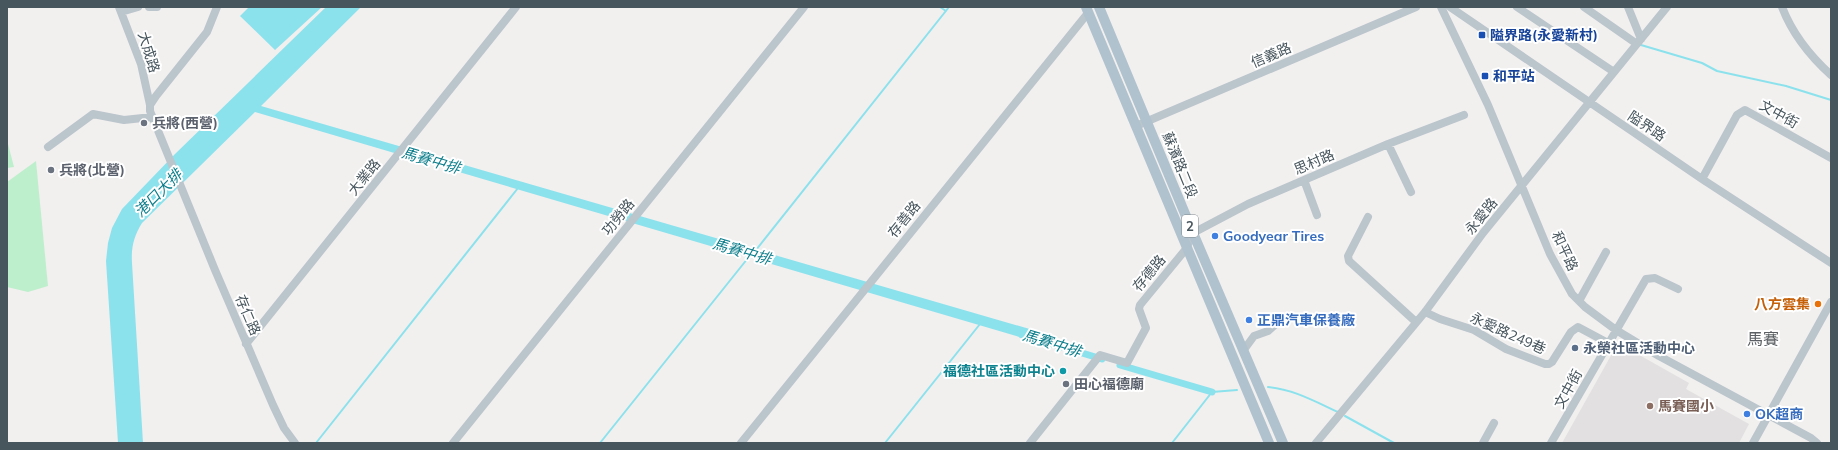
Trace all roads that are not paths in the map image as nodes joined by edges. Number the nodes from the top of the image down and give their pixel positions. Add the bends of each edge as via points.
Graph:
1 (138, 7) edge
2 (149, 7) edge
3 (158, 7) edge
4 (217, 7) edge
5 (516, 7) edge
6 (804, 7) edge
7 (1099, 7) edge
8 (1416, 7) edge
9 (1441, 7) edge
10 (1450, 7) edge
11 (1517, 7) edge
12 (1584, 7) edge
13 (1628, 7) edge
14 (1667, 7) edge
15 (1782, 7) edge
16 (120, 9) edge
17 (1087, 10) edge
18 (1639, 42) junction
19 (1614, 72) junction
20 (1831, 75) edge
21 (1589, 102) junction
22 (150, 106) junction
23 (1464, 115) dead end
24 (152, 117) junction
25 (1147, 121) junction
26 (1136, 126) junction
27 (1388, 144) junction
28 (48, 147) dead end
29 (1831, 158) edge
30 (1702, 179) junction
31 (1304, 180) junction
32 (1522, 186) junction
33 (1411, 192) dead end
34 (1318, 215) dead end
35 (1368, 217) dead end
36 (1193, 233) junction
37 (1186, 249) junction
38 (1606, 252) dead end
39 (1831, 263) edge
40 (1678, 289) dead end
41 (1579, 301) junction
42 (1831, 302) edge
43 (1425, 312) junction
44 (1416, 322) junction
45 (1277, 323) dead end
46 (1616, 330) junction
47 (1608, 343) junction
48 (246, 344) junction
49 (1243, 351) junction
50 (1769, 416) junction
51 (1494, 423) dead end
52 (295, 443) edge
53 (453, 443) edge
54 (741, 443) edge
55 (1030, 443) edge
56 (1269, 443) edge
57 (1283, 443) edge
58 (1316, 443) edge
59 (1483, 443) edge
60 (1551, 443) edge
61 (1753, 443) edge
62 (1816, 443) edge

1 - 16 street
2 - 3 street
4 - 22 street via 207,32
5 - 48 street, 大業路
6 - 53 street, 功勞路
7 - 25 main road, 蘇濱路二段 / 2
8 - 25 street, 信義路
9 - 32 street, 和平路 via 1488,105
10 - 21 street, 隘界路
11 - 19 street
12 - 18 street
13 - 18 street
14 - 18 street, 永愛路
15 - 20 street via 1796,35
16 - 22 street, 大成路 via 141,64
17 - 26 main road, 蘇濱路二段 / 2
17 - 54 street, 存善路
18 - 19 street, 永愛路
19 - 21 street, 永愛路
21 - 30 street, 隘界路
21 - 32 street, 永愛路
22 - 24 street
23 - 27 street, 思村路
24 - 28 street via 124,120 93,114
24 - 48 street, 存仁路
25 - 26 street, 信義路
25 - 36 main road, 蘇濱路二段 / 2
26 - 37 main road, 蘇濱路二段 / 2
27 - 31 street, 思村路
27 - 33 street
29 - 30 street, 文中街 via 1745,110 1737,115
30 - 39 street, 隘界路
31 - 34 street
31 - 36 street, 思村路 via 1248,204
32 - 41 street, 和平路 via 1553,260 1572,294
32 - 43 street, 永愛路 via 1483,233
35 - 44 street via 1349,254 1349,261
36 - 37 street
36 - 49 main road, 蘇濱路二段 / 2
37 - 55 street, 存德路 via 1140,305 1139,310 1146,328 1127,363 1100,355
37 - 56 main road, 蘇濱路二段 / 2
38 - 41 street
40 - 46 street, 文中街 via 1650,277 1646,279
41 - 46 street, 和平路
42 - 50 street
43 - 44 street, 永愛路
43 - 47 street, 永愛路249巷 via 1440,320 1474,330 1506,349 1545,364 1552,362 1571,332 1578,327
44 - 58 street, 永愛路
45 - 49 street via 1268,331 1254,336
46 - 47 street, 文中街
46 - 50 street, 和平路
47 - 60 street, 文中街
48 - 52 street, 存仁路 via 284,428
49 - 57 main road, 蘇濱路二段 / 2
50 - 61 street
50 - 62 street, 和平路
51 - 59 street

